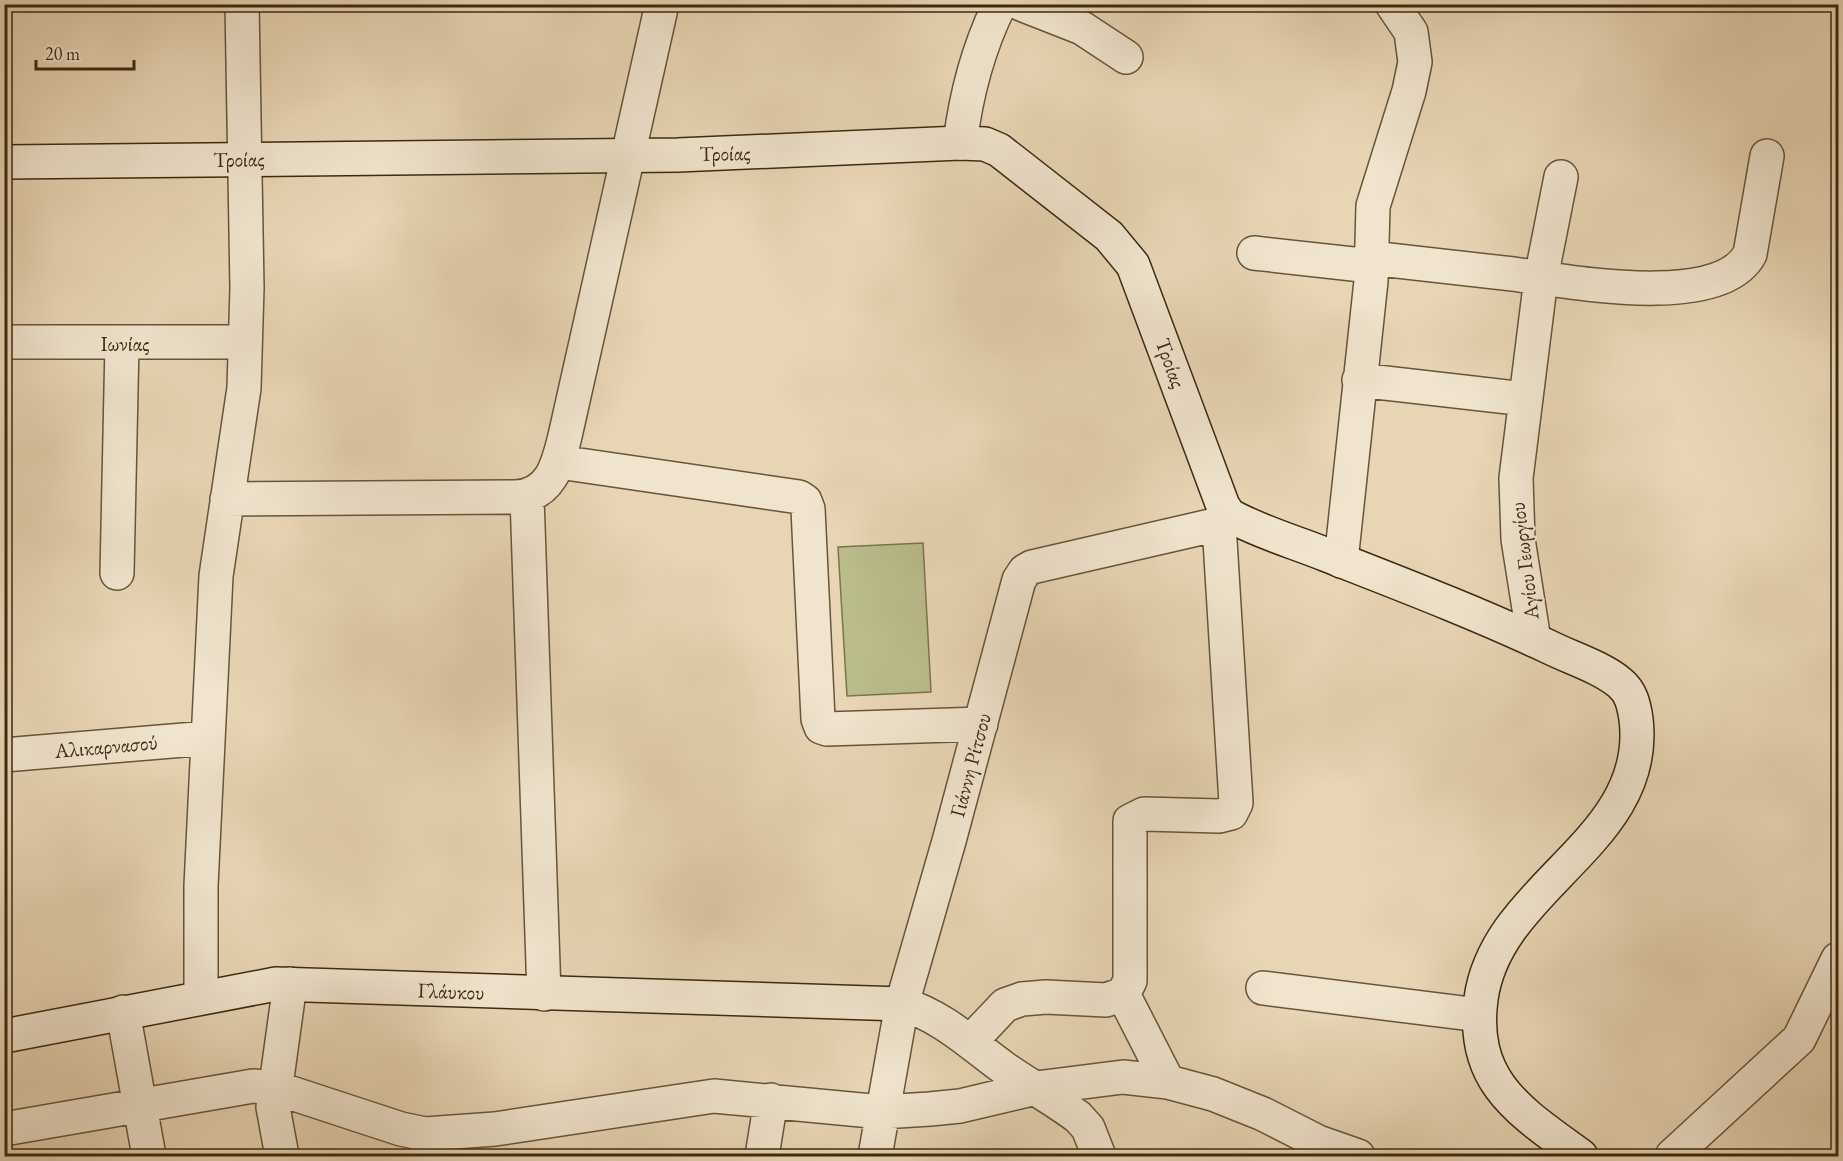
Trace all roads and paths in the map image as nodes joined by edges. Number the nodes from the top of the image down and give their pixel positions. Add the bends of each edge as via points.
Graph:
1 (242, 4) edge
2 (662, 4) edge
3 (1000, 4) edge
4 (1021, 4) edge
5 (1392, 4) edge
6 (1126, 57) dead end
7 (960, 143) junction
8 (630, 155) junction
9 (1767, 156) dead end
10 (245, 159) junction
11 (4, 162) edge
12 (1561, 177) dead end
13 (1254, 253) dead end
14 (1371, 262) junction
15 (1541, 278) junction
16 (4, 342) edge
17 (245, 342) junction
18 (122, 344) junction
19 (1359, 380) junction
20 (1526, 399) junction
21 (559, 462) junction
22 (527, 496) junction
23 (227, 500) junction
24 (1224, 519) junction
25 (1341, 561) junction
26 (117, 573) dead end
27 (1534, 640) junction
28 (981, 724) junction
29 (208, 738) junction
30 (4, 755) edge
31 (1839, 959) edge
32 (290, 984) junction
33 (1263, 988) dead end
34 (544, 994) junction
35 (1123, 994) junction
36 (201, 997) junction
37 (902, 1004) junction
38 (123, 1012) junction
39 (1479, 1016) junction
40 (4, 1036) edge
41 (971, 1041) junction
42 (1168, 1082) junction
43 (276, 1088) junction
44 (1036, 1088) junction
45 (771, 1100) junction
46 (140, 1104) junction
47 (882, 1112) junction
48 (4, 1129) edge
49 (149, 1156) edge
50 (282, 1156) edge
51 (762, 1156) edge
52 (875, 1156) edge
53 (1100, 1156) edge
54 (1358, 1156) edge
55 (1581, 1156) edge
56 (1672, 1156) edge

1 - 10 street
2 - 8 street
3 - 7 street via 974,73
4 - 6 street via 1089,31
5 - 14 street via 1412,32 1415,62 1376,193
7 - 8 street, Τροίας
7 - 24 street, Τροίας via 985,144 999,150 1109,236 1127,255 1137,272 1223,506
8 - 10 street, Τροίας
8 - 21 street
9 - 15 street via 1752,247 1745,264 1736,270 1711,281 1675,287 1614,287
10 - 11 street, Τροίας
10 - 17 street
12 - 15 street, Αγίου Γεωργίου
13 - 14 street
14 - 15 street
14 - 19 street
15 - 20 street, Αγίου Γεωργίου
16 - 18 street, Ιωνίας
17 - 18 street, Ιωνίας
17 - 23 street via 240,422
18 - 26 street
19 - 20 street
19 - 25 street
20 - 27 street, Αγίου Γεωργίου via 1515,517
21 - 22 street via 550,481
21 - 28 street via 799,497 808,508 821,727
22 - 23 street
22 - 34 street
23 - 29 street via 216,576
24 - 25 street
24 - 28 street, Γιάννη Ρίτσου via 1025,571 1019,580
24 - 35 street via 1236,803 1231,813 1219,816 1144,814 1130,821 1130,981
25 - 27 street
27 - 39 street, Αγίου Γεωργίου via 1619,682 1634,705 1635,747 1629,777 1613,811 1502,938 1485,980
28 - 37 street, Γιάννη Ρίτσου
29 - 30 street, Αλικαρνασού
29 - 36 street
31 - 56 street via 1798,1039
32 - 34 street, Γλάυκου
32 - 36 street, Γλάυκου via 262,985
32 - 43 street
33 - 39 street
34 - 37 street, Γλάυκου
35 - 41 street via 1106,1000 1022,999 1005,1005
35 - 42 street
36 - 38 street, Γλάυκου
37 - 41 street, Γλάυκου via 929,1013
37 - 47 street, Γιάννη Ρίτσου
38 - 40 street, Γλάυκου
38 - 46 street
39 - 55 street, Αγίου Γεωργίου via 1480,1040 1494,1081 1514,1104
41 - 44 street, Γλάυκου
42 - 44 street via 1115,1077
42 - 54 street via 1235,1102 1318,1142
43 - 45 street via 425,1134 495,1129 685,1098
43 - 46 street via 244,1086
43 - 50 street via 273,1114
44 - 47 street via 960,1106
44 - 53 street, Γλάυκου via 1084,1124
45 - 47 street
45 - 51 street
46 - 48 street
46 - 49 street
47 - 52 street, Γιάννη Ρίτσου

